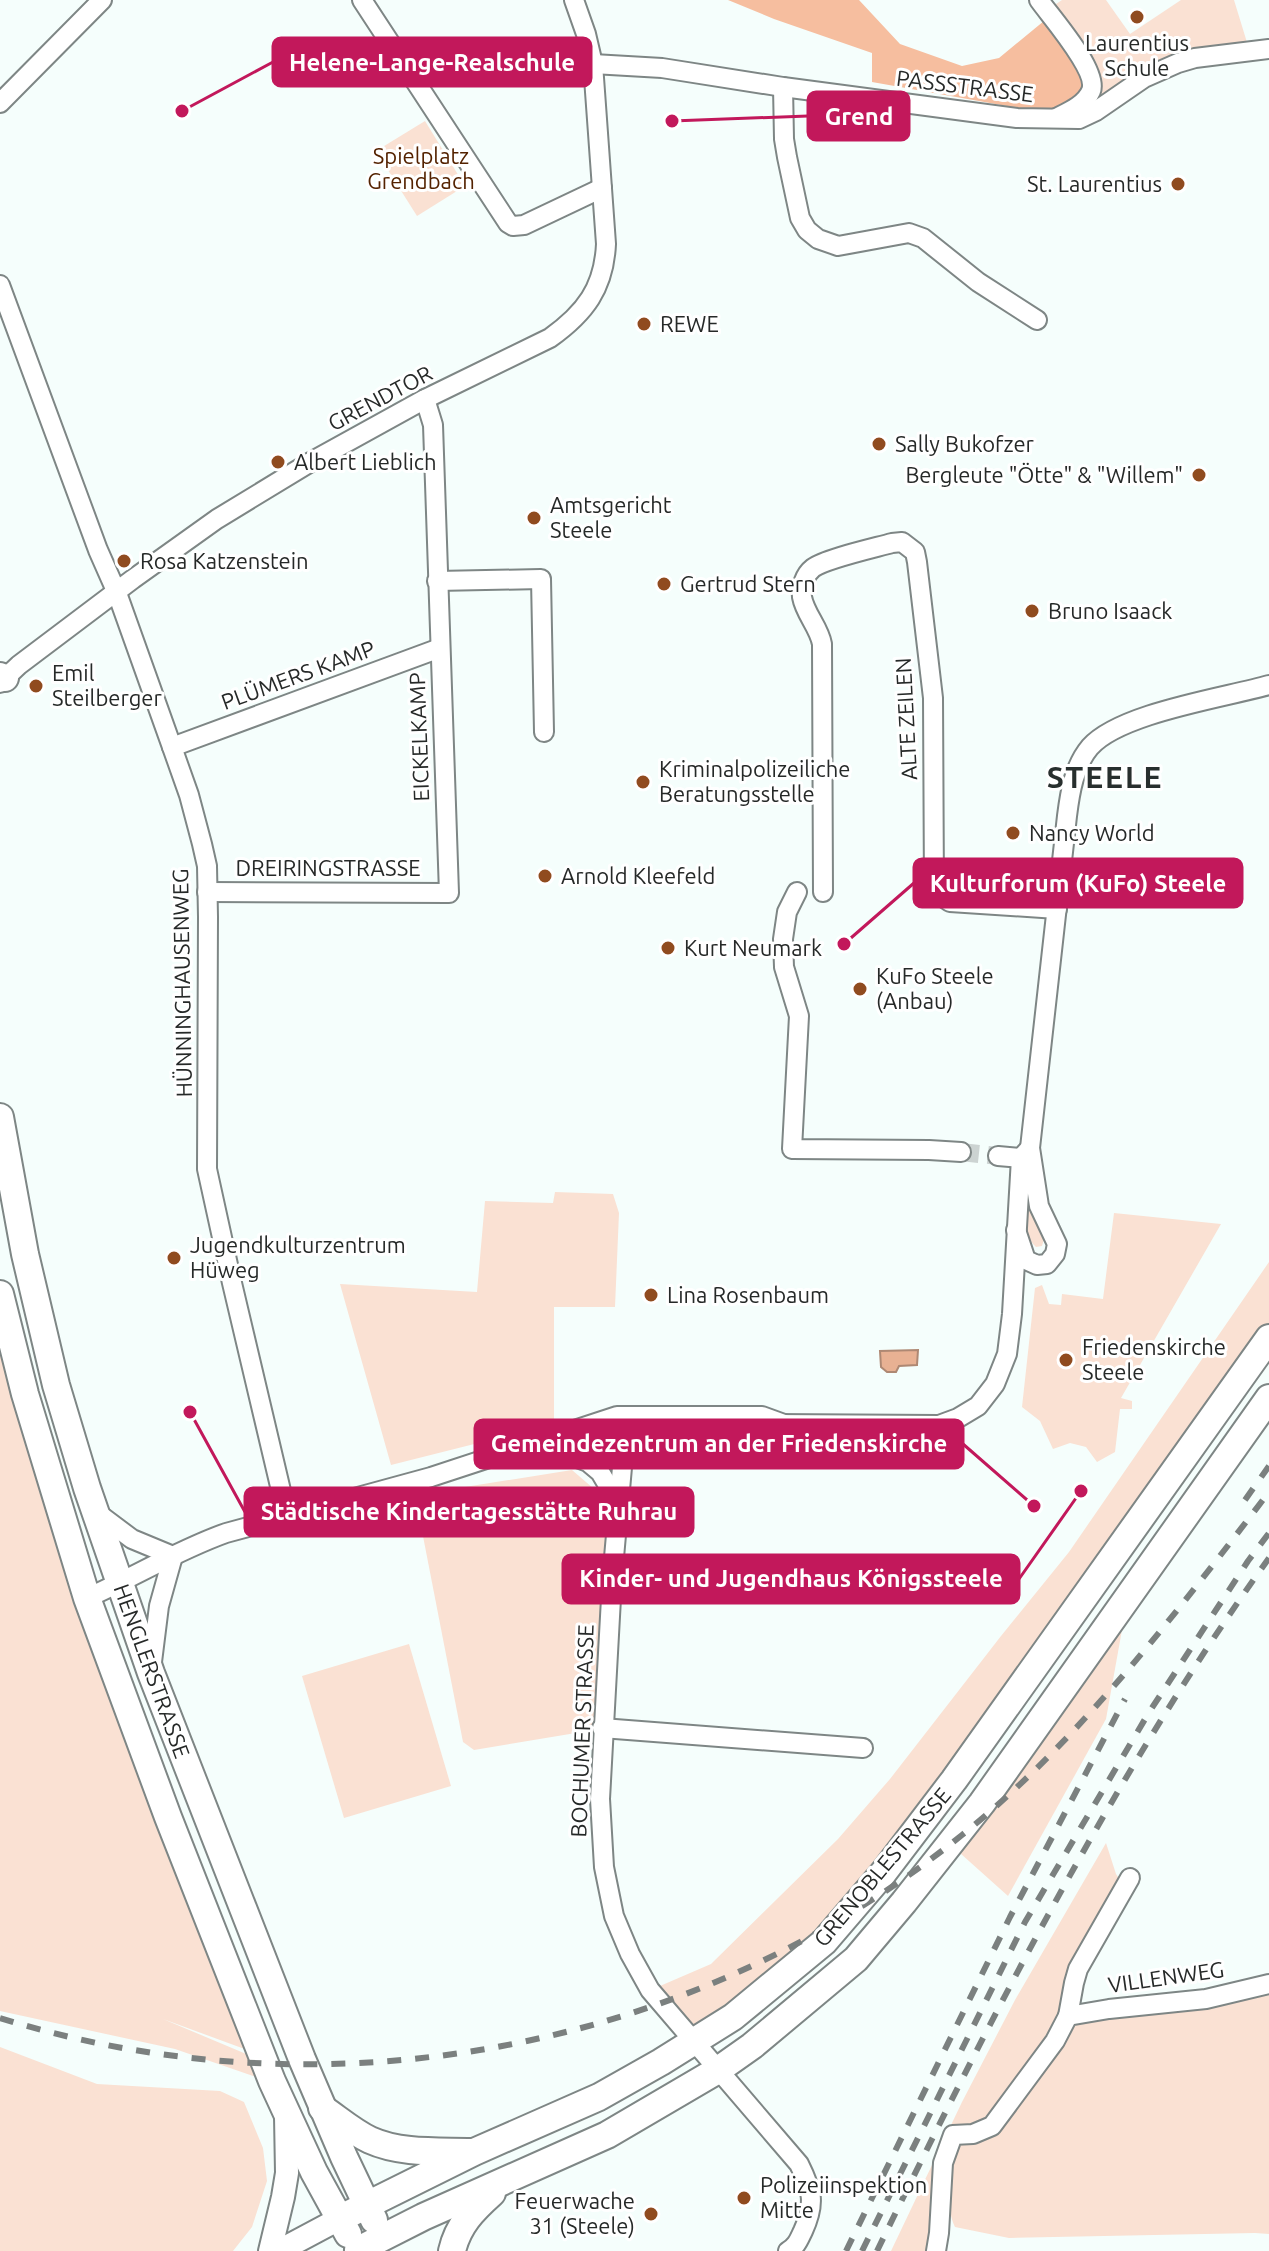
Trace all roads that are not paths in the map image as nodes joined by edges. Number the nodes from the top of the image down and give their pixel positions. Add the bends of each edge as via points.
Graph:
1 (102, 0) edge
2 (362, 0) edge
3 (574, 0) edge
4 (1039, 0) edge
5 (1269, 49) edge
6 (593, 64) junction
7 (783, 87) junction
8 (0, 103) edge
9 (1056, 118) junction
10 (602, 188) junction
11 (0, 285) edge
12 (1037, 320) dead end
13 (425, 399) junction
14 (437, 581) junction
15 (117, 593) junction
16 (440, 648) junction
17 (2, 679) edge
18 (1269, 685) edge
19 (544, 732) dead end
20 (172, 747) junction
21 (207, 892) junction
22 (797, 892) dead end
23 (823, 892) dead end
24 (449, 893) joint
25 (1057, 909) junction
26 (0, 1117) edge
27 (961, 1152) tunnel mouth
28 (1026, 1153) junction
29 (998, 1156) tunnel mouth
30 (1016, 1230) junction
31 (0, 1294) edge
32 (1269, 1338) edge
33 (1269, 1398) edge
34 (784, 1424) junction
35 (582, 1428) junction
36 (536, 1443) junction
37 (623, 1456) junction
38 (619, 1504) junction
39 (95, 1511) junction
40 (287, 1516) junction
41 (173, 1556) junction
42 (120, 1584) junction
43 (87, 1598) junction
44 (151, 1673) junction
45 (602, 1728) junction
46 (863, 1748) dead end
47 (1130, 1878) dead end
48 (1269, 1984) edge
49 (1068, 2016) junction
50 (695, 2042) junction
51 (718, 2070) junction
52 (322, 2108) junction
53 (286, 2111) junction
54 (474, 2152) junction
55 (509, 2178) junction
56 (365, 2205) junction
57 (339, 2219) junction
58 (938, 2242) edge
59 (388, 2243) edge
60 (270, 2251) edge
61 (279, 2251) edge
62 (358, 2251) edge
63 (452, 2251) edge
64 (788, 2251) edge

1 - 8 street
2 - 10 street via 508,223 524,225
3 - 6 street, GRENDTOR
4 - 9 street via 1092,80 1087,98
5 - 9 street, PASSSTRASSE via 1178,63 1144,78 1089,115
6 - 7 street, PASSSTRASSE via 662,68
6 - 10 street, GRENDTOR
7 - 9 street, PASSSTRASSE via 1017,118
7 - 12 street via 786,148 807,230 838,246 909,233 923,238
10 - 13 street, GRENDTOR via 605,263 589,302 550,338
11 - 15 street, HÜNNINGHAUSENWEG
13 - 14 street, EICKELKAMP via 433,425
13 - 15 street, GRENDTOR via 217,519
14 - 16 street, EICKELKAMP
14 - 19 street via 541,579
15 - 17 street, GRENDTOR
15 - 20 street, HÜNNINGHAUSENWEG
16 - 20 street, PLÜMERS KAMP
16 - 24 street, EICKELKAMP
18 - 25 street via 1128,723 1105,733 1088,749 1071,789
20 - 21 street, HÜNNINGHAUSENWEG via 202,844
21 - 24 street, DREIRINGSTRASSE
21 - 40 street, HÜNNINGHAUSENWEG via 207,1169
22 - 27 street via 783,939 784,967 799,1016 792,1149
23 - 25 street, ALTE ZEILEN via 822,644 805,606 803,585 813,568 902,542 915,552 917,562 933,698 934,891 950,902
25 - 28 street
26 - 39 main road, HENGLERSTRASSE via 56,1385
28 - 29 street
28 - 30 street
28 - 30 street via 1039,1206 1057,1244 1047,1264 1026,1260
30 - 34 street via 1007,1354 995,1384 978,1406 939,1425
31 - 43 main road, HENGLERSTRASSE
32 - 50 main road, GRENOBLESTRASSE via 884,1872 824,1942
33 - 51 main road, GRENOBLESTRASSE via 982,1803 904,1902 856,1959
34 - 35 street via 762,1416 617,1416
34 - 37 street via 658,1430
35 - 36 street
35 - 37 street via 617,1444
36 - 38 street via 588,1462
36 - 40 street
37 - 38 street, BOCHUMER STRASSE
38 - 45 street, BOCHUMER STRASSE
39 - 41 street via 132,1539
39 - 42 main road, HENGLERSTRASSE
40 - 41 street via 226,1533
41 - 42 street
41 - 44 street via 159,1606
42 - 43 street
42 - 44 main road, HENGLERSTRASSE
43 - 53 main road, HENGLERSTRASSE
44 - 52 main road, HENGLERSTRASSE
45 - 46 street
45 - 50 street, BOCHUMER STRASSE via 603,1853 614,1916 650,1990
47 - 49 street, VILLENWEG via 1078,1969
48 - 49 street, VILLENWEG via 1206,1999
49 - 58 street, VILLENWEG via 992,2126 953,2135 943,2163
50 - 51 street, BOCHUMER STRASSE
50 - 54 main road, GRENOBLESTRASSE via 599,2097
51 - 55 main road, GRENOBLESTRASSE via 607,2135
51 - 64 street, BOCHUMER STRASSE via 799,2164 808,2183 813,2198 808,2220
52 - 54 main road via 369,2139 392,2147
52 - 56 main road, HENGLERSTRASSE
53 - 57 main road, HENGLERSTRASSE
53 - 60 street via 287,2173
54 - 56 main road, GRENOBLESTRASSE
55 - 59 main road, GRENOBLESTRASSE
55 - 63 main road via 468,2214
56 - 57 main road, GRENOBLESTRASSE
56 - 59 main road, HENGLERSTRASSE
57 - 61 street
57 - 62 main road, HENGLERSTRASSE
59 - 62 main road, GRENOBLESTRASSE

